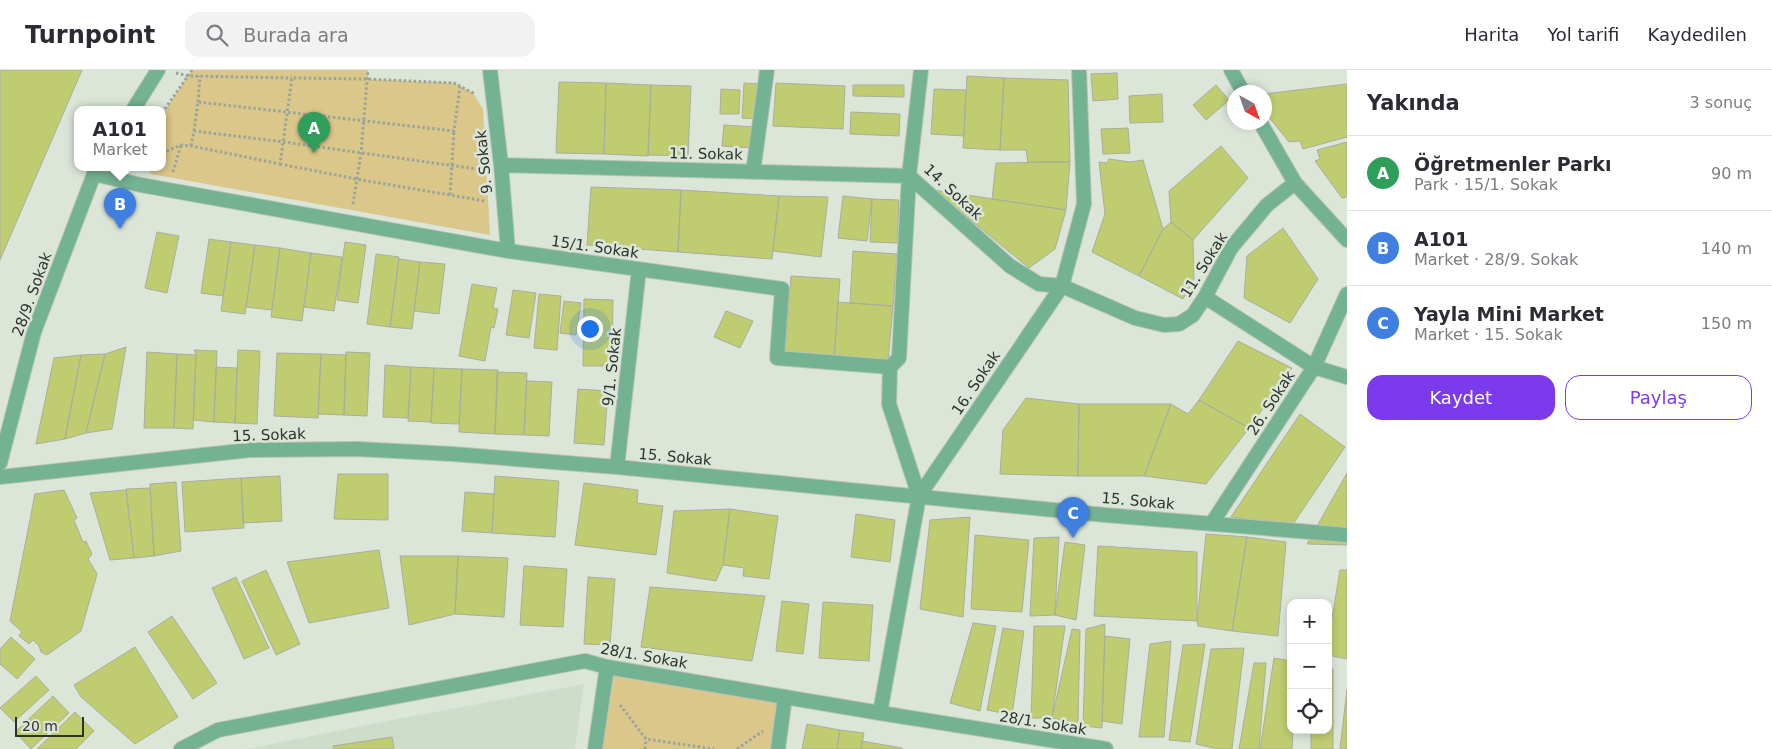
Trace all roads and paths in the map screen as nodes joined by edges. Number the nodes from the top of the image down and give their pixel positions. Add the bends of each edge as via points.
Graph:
1 (192, 70) edge
2 (258, 70) edge
3 (368, 70) edge
4 (490, 70) edge
5 (767, 70) edge
6 (921, 70) edge
7 (1079, 70) edge
8 (1231, 70) edge
9 (164, 71) edge
10 (189, 76) junction
11 (200, 76) junction
12 (257, 77) junction
13 (292, 78) junction
14 (367, 79) junction
15 (1240, 85) edge
16 (460, 86) junction
17 (478, 101) dead end
18 (198, 102) junction
19 (136, 106) edge
20 (166, 108) edge
21 (288, 112) junction
22 (364, 121) junction
23 (1264, 130) edge
24 (194, 131) junction
25 (454, 131) junction
26 (284, 142) junction
27 (180, 145) junction
28 (192, 146) junction
29 (166, 150) edge
30 (361, 153) junction
31 (486, 161) dead end
32 (280, 164) junction
33 (450, 165) junction
34 (502, 166) junction
35 (486, 170) junction
36 (96, 171) edge
37 (753, 172) junction
38 (909, 176) junction
39 (172, 177) dead end
40 (487, 178) dead end
41 (356, 179) junction
42 (1294, 183) junction
43 (488, 194) dead end
44 (450, 196) junction
45 (352, 210) dead end
46 (1347, 240) edge
47 (508, 251) junction
48 (639, 269) junction
49 (1062, 286) junction
50 (1347, 294) edge
51 (1205, 297) junction
52 (890, 367) junction
53 (1314, 367) junction
54 (1347, 376) edge
55 (0, 463) edge
56 (617, 467) junction
57 (0, 478) edge
58 (918, 496) junction
59 (1212, 523) junction
60 (1347, 536) edge
61 (607, 667) junction
62 (785, 697) junction
63 (619, 704) dead end
64 (880, 714) junction
65 (766, 728) dead end
66 (646, 739) junction
67 (181, 749) edge
68 (595, 749) edge
69 (645, 749) edge
70 (714, 749) edge
71 (736, 749) edge
72 (778, 749) edge
73 (1106, 749) edge

1 - 10 path
2 - 12 path
3 - 14 path
4 - 34 street, 9. Sokak
5 - 37 street
6 - 38 street, 14. Sokak
7 - 49 street, 16. Sokak via 1084,204
8 - 15 street
9 - 10 path
9 - 19 street
10 - 11 path
10 - 20 path
11 - 12 path
11 - 18 path
12 - 13 path
13 - 14 path
13 - 21 path
14 - 16 path via 454,83
14 - 22 path
16 - 17 path
16 - 25 path
18 - 21 path
18 - 24 path
21 - 22 path
21 - 26 path
22 - 25 path
22 - 30 path
23 - 42 street
24 - 26 path
24 - 28 path
25 - 33 path
26 - 30 path
26 - 32 path
27 - 28 path
27 - 29 path
27 - 39 path
28 - 32 path
30 - 33 path
30 - 41 path
31 - 35 path
32 - 41 path
33 - 35 path
33 - 44 path
34 - 37 street, 11. Sokak
34 - 47 street, 9. Sokak
35 - 40 path
36 - 47 street, 15/1. Sokak via 141,185
36 - 55 street, 28/9. Sokak via 34,332
37 - 38 street, 11. Sokak
38 - 49 street, 14. Sokak via 1010,266 1038,284
38 - 52 street via 899,358
41 - 44 path
41 - 45 path
42 - 46 street
42 - 51 street, 11. Sokak via 1267,205 1231,248
43 - 44 path via 489,202
47 - 48 street, 15/1. Sokak
48 - 52 street, 15/1. Sokak via 782,289 777,358
48 - 56 street, 9/1. Sokak
49 - 51 street, 11. Sokak via 1135,318 1164,325 1179,324 1193,315
49 - 58 street, 16. Sokak
50 - 53 street, 26. Sokak
51 - 53 street
52 - 58 street via 888,404
53 - 54 street
53 - 59 street, 26. Sokak
56 - 57 street, 15. Sokak via 357,449 250,450
56 - 58 street, 15. Sokak
58 - 59 street, 15. Sokak
58 - 64 street, 16. Sokak
59 - 60 street, 15. Sokak
61 - 62 street, 28/1. Sokak
61 - 67 street, 28/1. Sokak via 585,661 228,728
61 - 68 street
62 - 64 street, 28/1. Sokak
62 - 72 street
63 - 66 path
64 - 73 street, 28/1. Sokak
65 - 71 path
66 - 69 path
66 - 70 path

